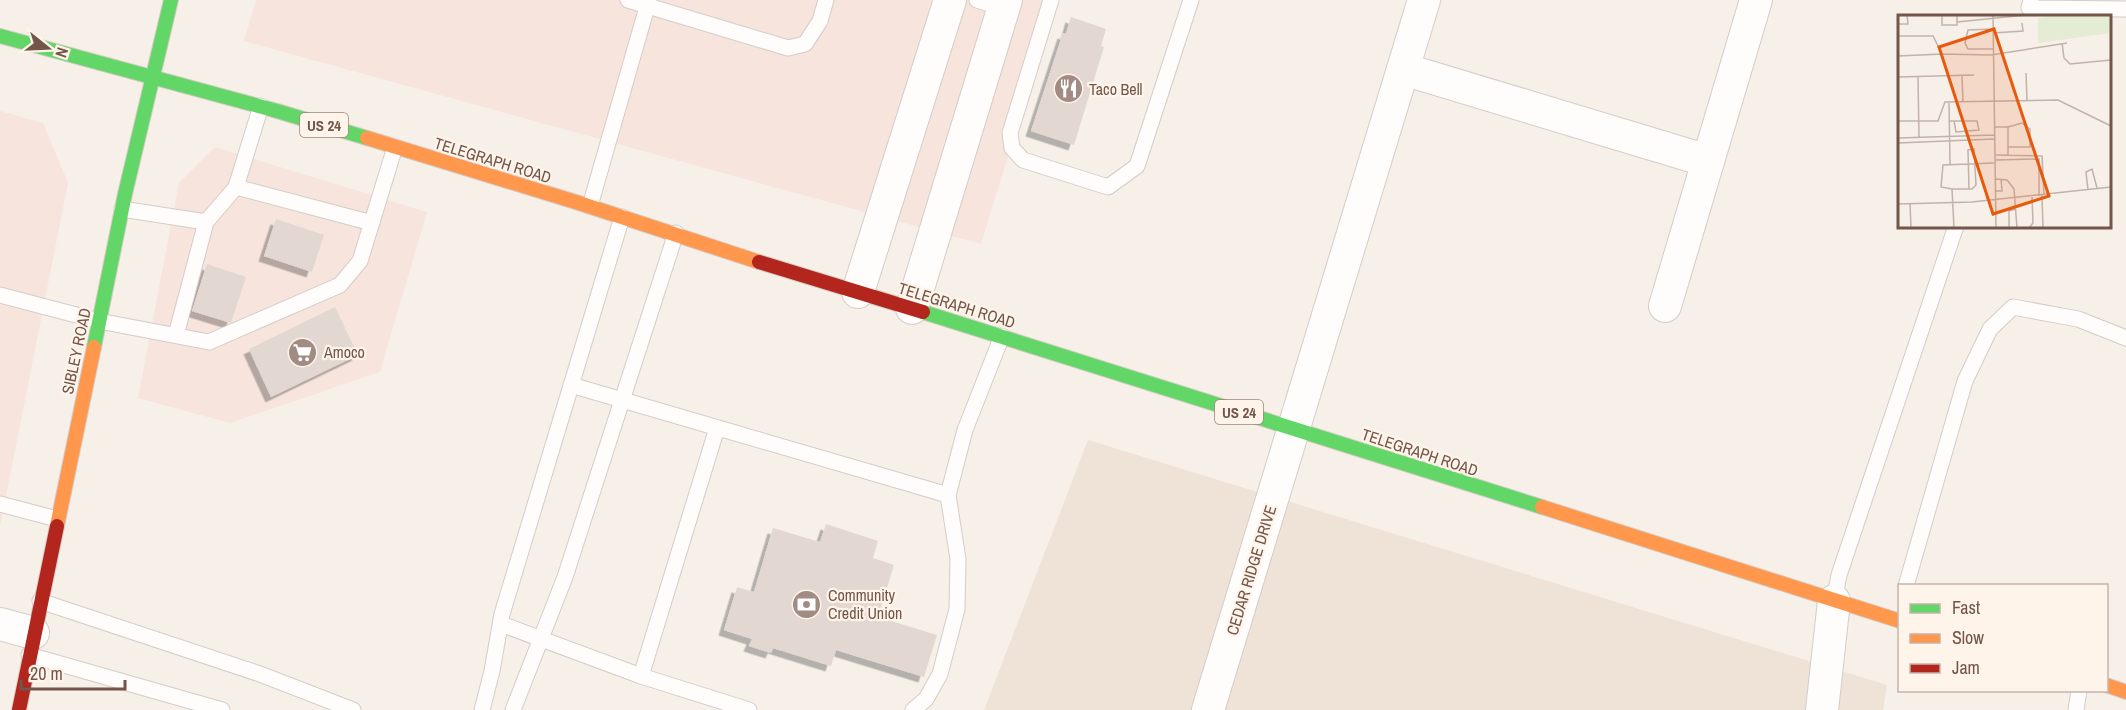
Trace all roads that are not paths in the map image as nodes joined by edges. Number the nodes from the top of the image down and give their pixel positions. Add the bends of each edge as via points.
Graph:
1 (171, 0) edge
2 (628, 0) edge
3 (826, 0) edge
4 (950, 0) edge
5 (1051, 0) edge
6 (1191, 0) edge
7 (1424, 0) edge
8 (1756, 0) edge
9 (648, 3) edge
10 (995, 3) edge
11 (2029, 8) edge
12 (2126, 9) edge
13 (0, 36) edge
14 (1403, 69) junction
15 (154, 78) junction
16 (261, 106) junction
17 (395, 147) junction
18 (1708, 161) junction
19 (236, 187) junction
20 (590, 206) junction
21 (122, 209) junction
22 (622, 217) junction
23 (206, 222) junction
24 (372, 223) junction
25 (1955, 228) edge
26 (676, 233) junction
27 (858, 292) junction
28 (0, 295) edge
29 (1665, 306) dead end
30 (912, 308) junction
31 (99, 321) junction
32 (176, 335) junction
33 (1002, 336) junction
34 (2126, 338) edge
35 (571, 385) junction
36 (622, 399) junction
37 (717, 428) junction
38 (1294, 429) junction
39 (948, 495) junction
40 (0, 504) edge
41 (57, 519) junction
42 (1906, 584) edge
43 (40, 601) junction
44 (1834, 601) junction
45 (1898, 616) edge
46 (0, 624) edge
47 (501, 624) junction
48 (541, 639) junction
49 (31, 644) junction
50 (641, 676) junction
51 (2108, 686) edge
52 (2079, 692) edge
53 (2126, 692) edge
54 (19, 710) edge
55 (222, 710) edge
56 (352, 710) edge
57 (482, 710) edge
58 (513, 710) edge
59 (749, 710) edge
60 (913, 710) edge
61 (1208, 710) edge
62 (1822, 710) edge
63 (2076, 710) edge

1 - 15 main road, SIBLEY ROAD
2 - 9 lane
3 - 9 lane via 820,21 805,44 788,48
4 - 27 street
5 - 6 lane via 1010,133 1012,148 1023,160 1108,187 1137,166
7 - 14 street, CEDAR RIDGE DRIVE
8 - 18 street
9 - 20 lane
10 - 30 street
11 - 12 lane
13 - 15 main road, TELEGRAPH ROAD / US 24
14 - 18 street
14 - 38 street, CEDAR RIDGE DRIVE
15 - 16 main road, TELEGRAPH ROAD / US 24
15 - 21 main road, SIBLEY ROAD
16 - 17 main road, TELEGRAPH ROAD / US 24
16 - 19 lane
17 - 20 main road, TELEGRAPH ROAD / US 24
17 - 24 lane
18 - 29 street
19 - 23 lane
19 - 24 lane
20 - 22 main road, TELEGRAPH ROAD / US 24
21 - 23 lane
21 - 31 main road, SIBLEY ROAD
22 - 26 main road, TELEGRAPH ROAD / US 24
22 - 35 lane
23 - 32 lane
24 - 32 lane via 360,261 340,285 209,342
25 - 44 lane via 1839,575
26 - 27 main road, TELEGRAPH ROAD / US 24
26 - 36 lane
27 - 30 main road, TELEGRAPH ROAD / US 24
28 - 31 lane
30 - 33 main road, TELEGRAPH ROAD / US 24
31 - 32 lane
31 - 41 main road, SIBLEY ROAD
33 - 38 main road, TELEGRAPH ROAD / US 24
33 - 39 lane via 965,430
34 - 42 lane via 2078,319 2013,307 1990,329 1965,381
35 - 36 lane
35 - 47 lane
36 - 37 lane
36 - 48 lane
37 - 39 lane
37 - 50 lane
38 - 44 main road, TELEGRAPH ROAD / US 24
38 - 61 street, CEDAR RIDGE DRIVE
39 - 60 lane via 958,559 957,609 940,674 926,699
40 - 41 lane
41 - 43 main road, SIBLEY ROAD
43 - 49 main road, SIBLEY ROAD
43 - 56 lane via 260,674
44 - 45 main road, TELEGRAPH ROAD / US 24
44 - 62 street
46 - 49 street
47 - 48 lane
47 - 57 lane
48 - 50 lane
48 - 58 lane
49 - 54 main road, SIBLEY ROAD
49 - 55 lane
50 - 59 lane
51 - 53 main road
52 - 63 lane

